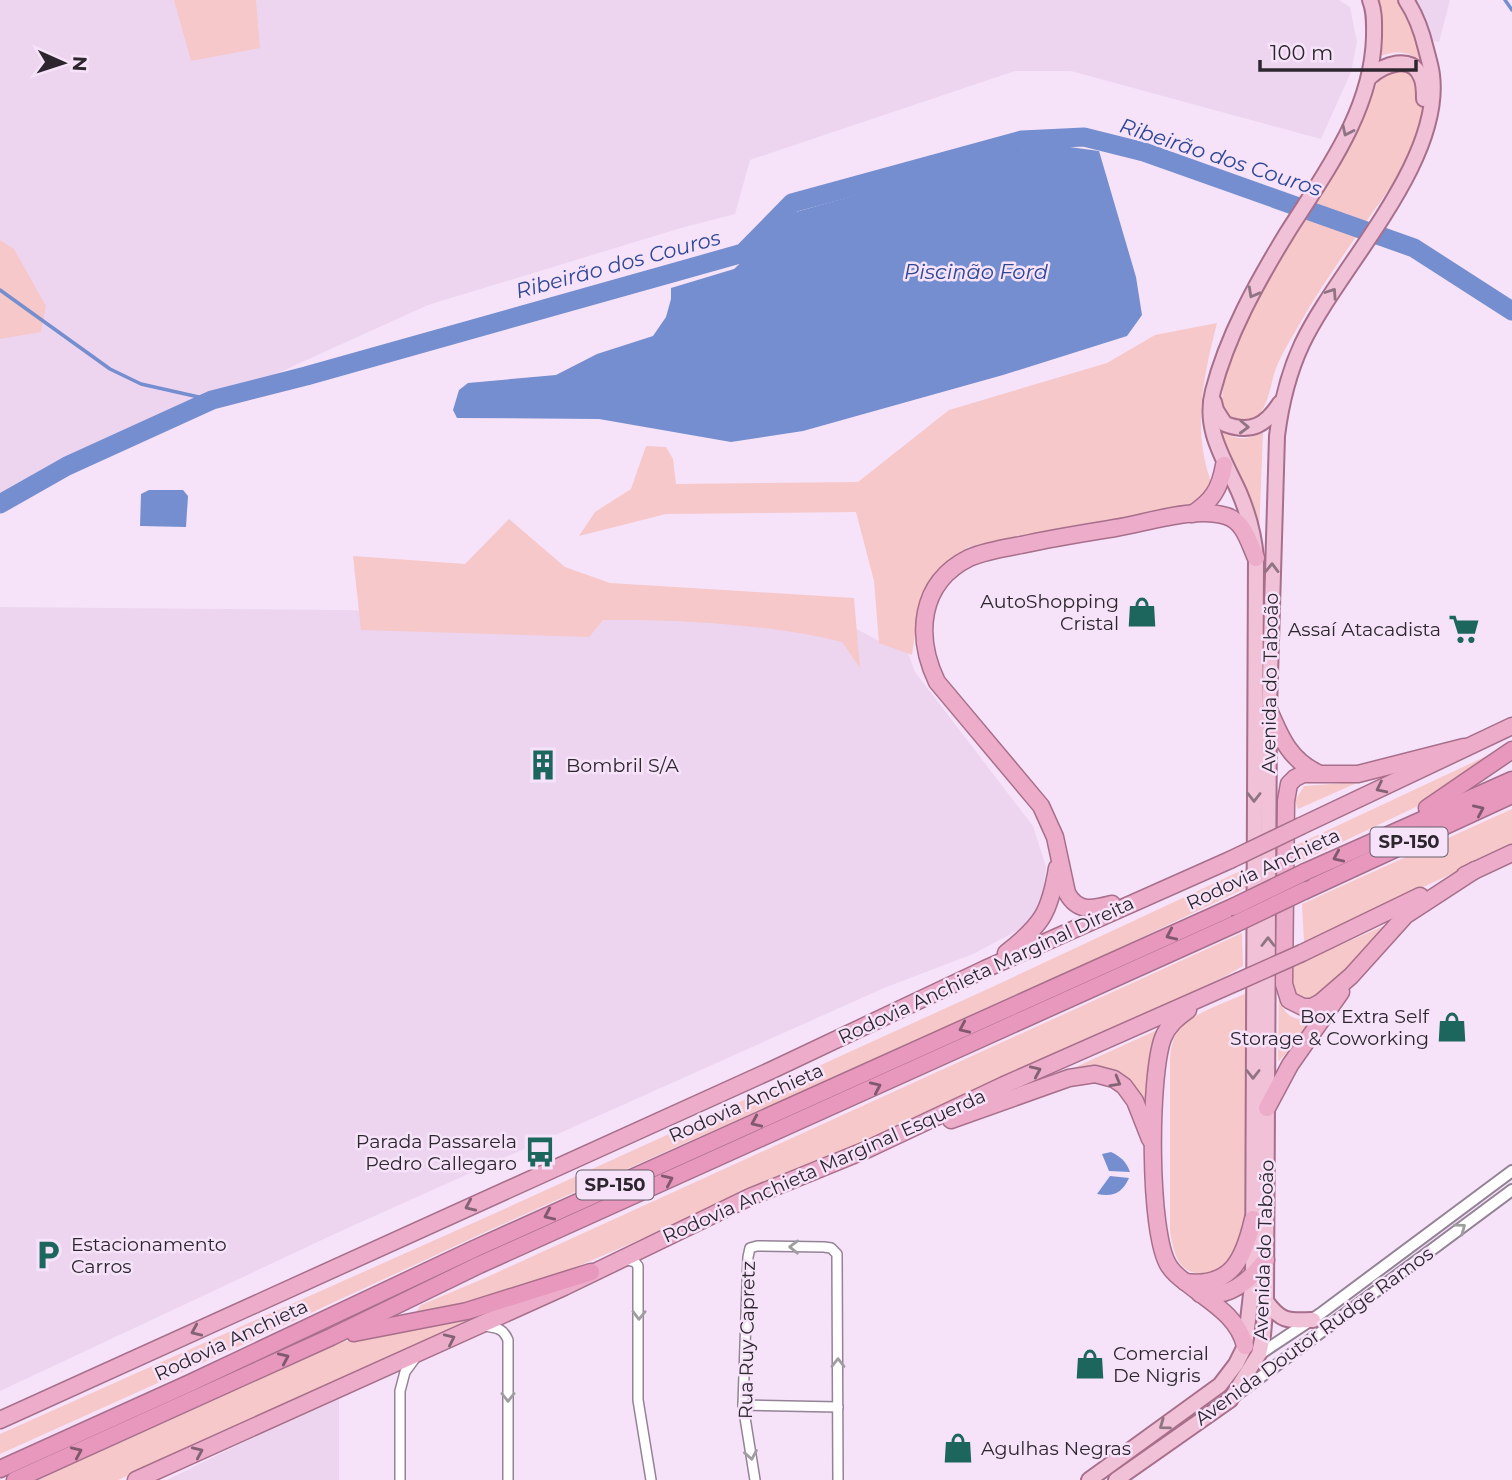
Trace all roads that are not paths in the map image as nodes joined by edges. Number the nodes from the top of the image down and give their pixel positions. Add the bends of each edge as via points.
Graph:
1 (1370, 0) edge
2 (1406, 0) edge
3 (1423, 67) junction
4 (1370, 77) junction
5 (1212, 394) junction
6 (1282, 398) junction
7 (1224, 465) junction
8 (1192, 514) junction
9 (1256, 558) junction
10 (1269, 710) junction
11 (1512, 726) edge
12 (1464, 747) junction
13 (1512, 750) edge
14 (1318, 773) junction
15 (1512, 780) edge
16 (1512, 795) edge
17 (1375, 841) junction
18 (1512, 853) edge
19 (1059, 855) junction
20 (1475, 870) junction
21 (1184, 880) junction
22 (985, 970) junction
23 (1351, 976) junction
24 (1209, 994) junction
25 (1267, 1108) junction
26 (1154, 1148) junction
27 (866, 1150) junction
28 (1512, 1171) edge
29 (1512, 1190) edge
30 (1253, 1219) junction
31 (621, 1258) junction
32 (1266, 1260) junction
33 (591, 1272) junction
34 (1253, 1277) junction
35 (1185, 1282) junction
36 (1200, 1294) junction
37 (1266, 1301) junction
38 (1316, 1317) junction
39 (480, 1325) junction
40 (1329, 1326) junction
41 (331, 1337) junction
42 (1252, 1350) junction
43 (419, 1354) junction
44 (1220, 1385) joint
45 (1230, 1400) junction
46 (743, 1405) junction
47 (838, 1407) junction
48 (0, 1420) edge
49 (0, 1469) edge
50 (1126, 1475) edge
51 (15, 1480) edge
52 (136, 1480) edge
53 (400, 1480) edge
54 (508, 1480) edge
55 (651, 1480) edge
56 (755, 1480) edge
57 (838, 1480) edge
58 (1089, 1480) edge
59 (1116, 1480) edge

1 - 4 main road, Avenida do Taboão via 1374,20
2 - 3 main road via 1422,32
3 - 4 main road via 1397,63
6 -> 3 main road, Avenida do Taboão via 1302,343 1412,164 1427,121
4 -> 5 main road, Avenida do Taboão via 1320,184 1248,303
5 -> 6 main road via 1225,424 1247,429 1267,421
5 - 7 main road, Avenida do Taboão via 1211,422
10 -> 6 main road, Avenida do Taboão via 1274,475
7 - 8 highway via 1212,500
7 - 9 main road, Avenida do Taboão via 1246,510
8 - 9 highway via 1217,514 1238,522
8 - 19 highway via 979,554 939,583 929,601 924,643 937,682 1036,799 1052,826
9 -> 30 main road, Avenida do Taboão
10 - 14 highway via 1289,751
25 -> 10 main road, Avenida do Taboão
11 - 12 highway, Rodovia Anchieta Marginal Direita / SP-150
12 - 14 highway via 1372,772
12 -> 21 highway, Rodovia Anchieta Marginal Direita / SP-150, bridge
13 - 17 highway
14 - 23 highway via 1295,778 1286,794 1286,993 1297,1006 1312,1007
15 - 17 highway, Rodovia Anchieta / SP-150
41 -> 16 highway, Rodovia Anchieta / SP-150, bridge via 479,1265
17 -> 49 highway, Rodovia Anchieta / SP-150, bridge
18 - 20 highway, Rodovia Anchieta Marginal Esquerda / SP-150
19 - 21 highway via 1067,893 1084,909
19 - 22 highway via 1053,891 1041,921
20 - 23 highway via 1406,915
20 - 24 highway, Rodovia Anchieta Marginal Esquerda / SP-150, bridge
21 - 22 highway, Rodovia Anchieta Marginal Direita / SP-150
22 -> 48 highway, Rodovia Anchieta Marginal Direita / SP-150
23 - 25 highway via 1290,1065
24 - 26 highway via 1174,1021 1163,1037
27 -> 24 highway, Rodovia Anchieta Marginal Esquerda / SP-150
25 - 32 main road, Avenida do Taboão
27 -> 26 highway via 1089,1073 1124,1086
26 - 35 highway via 1160,1245 1168,1266
27 - 31 highway, Rodovia Anchieta Marginal Esquerda / SP-150 via 750,1197
28 - 38 street, Avenida Doutor Rudge Ramos
40 -> 29 street, Avenida Doutor Rudge Ramos
30 - 34 main road, Avenida do Taboão
30 - 35 highway via 1245,1248 1232,1270 1216,1279
31 - 33 highway, Rodovia Anchieta Marginal Esquerda / SP-150
31 -> 55 street via 638,1266 638,1400
32 - 34 highway
32 - 37 main road, Avenida do Taboão
33 - 39 highway, Rodovia Anchieta Marginal Esquerda / SP-150
33 - 41 highway via 467,1311
34 - 36 highway via 1225,1293
34 - 42 main road, Avenida do Taboão
35 - 36 highway
36 - 42 highway via 1235,1322
37 - 38 main road via 1284,1319
37 - 42 main road, Avenida do Taboão
38 - 40 street
38 - 42 street, Avenida Doutor Rudge Ramos
43 -> 39 highway, Rodovia Anchieta Marginal Esquerda / SP-150
39 -> 54 street via 499,1328 508,1340
40 - 45 street, Avenida Doutor Rudge Ramos
51 -> 41 highway, Rodovia Anchieta / SP-150
42 - 44 main road, Avenida do Taboão
42 - 45 main road, Avenida do Taboão
52 -> 43 highway, Rodovia Anchieta Marginal Esquerda / SP-150
43 - 53 street via 405,1372 400,1391
44 -> 58 main road, Avenida Doutor Rudge Ramos
45 - 50 main road, Avenida Doutor Rudge Ramos
46 - 47 street
47 -> 46 street, Rua Ruy Capretz via 837,1254 831,1248 757,1246 750,1248 748,1257
46 -> 56 street, Rua Ruy Capretz
47 - 57 street
50 - 59 main road, Avenida Doutor Rudge Ramos

